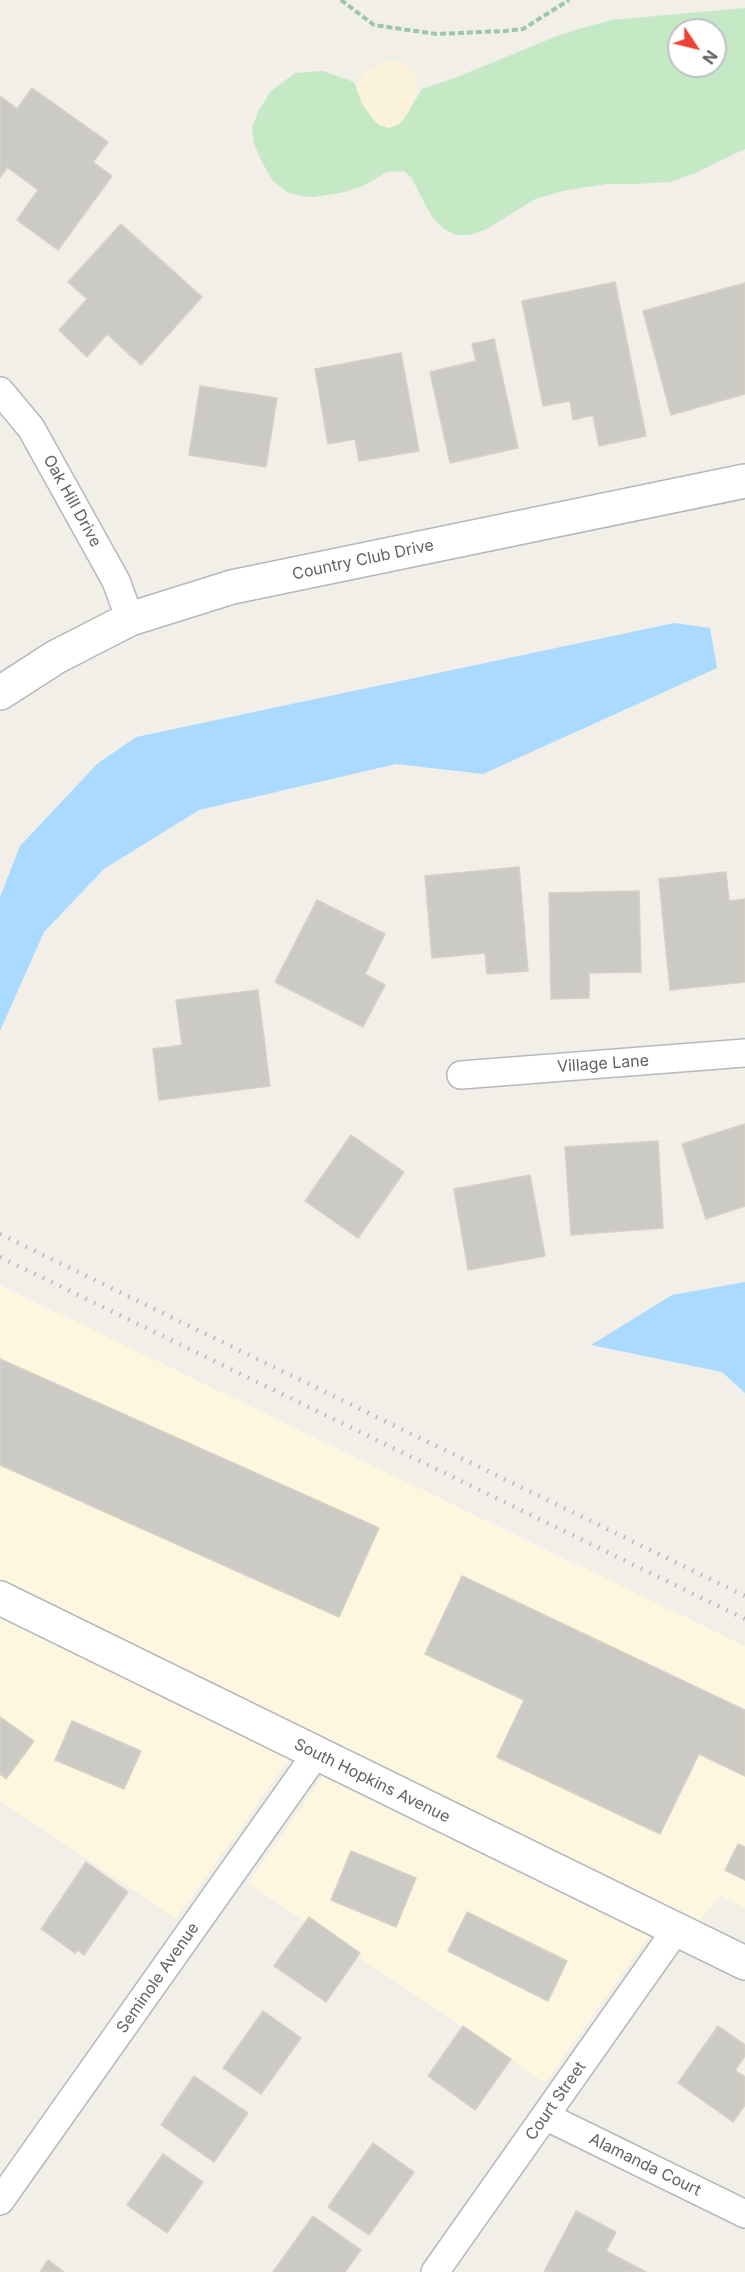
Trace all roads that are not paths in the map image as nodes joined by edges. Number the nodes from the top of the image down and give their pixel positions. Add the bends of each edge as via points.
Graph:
1 (0, 391) edge
2 (745, 481) edge
3 (130, 619) junction
4 (0, 693) edge
5 (745, 1053) edge
6 (461, 1075) dead end
7 (0, 1598) edge
8 (316, 1754) junction
9 (676, 1930) junction
10 (745, 1964) edge
11 (545, 2116) junction
12 (0, 2201) edge
13 (745, 2214) edge
14 (435, 2272) edge

1 - 3 street, Oak Hill Drive via 31,428 116,581
2 - 3 street, Country Club Drive via 232,587
3 - 4 street, Country Club Drive via 56,657
5 - 6 street, Village Lane
7 - 8 street, South Hopkins Avenue
8 - 9 street, South Hopkins Avenue
8 - 12 street, Seminole Avenue
9 - 10 street, South Hopkins Avenue
9 - 11 street, Court Street
11 - 13 street, Alamanda Court
11 - 14 street, Court Street

